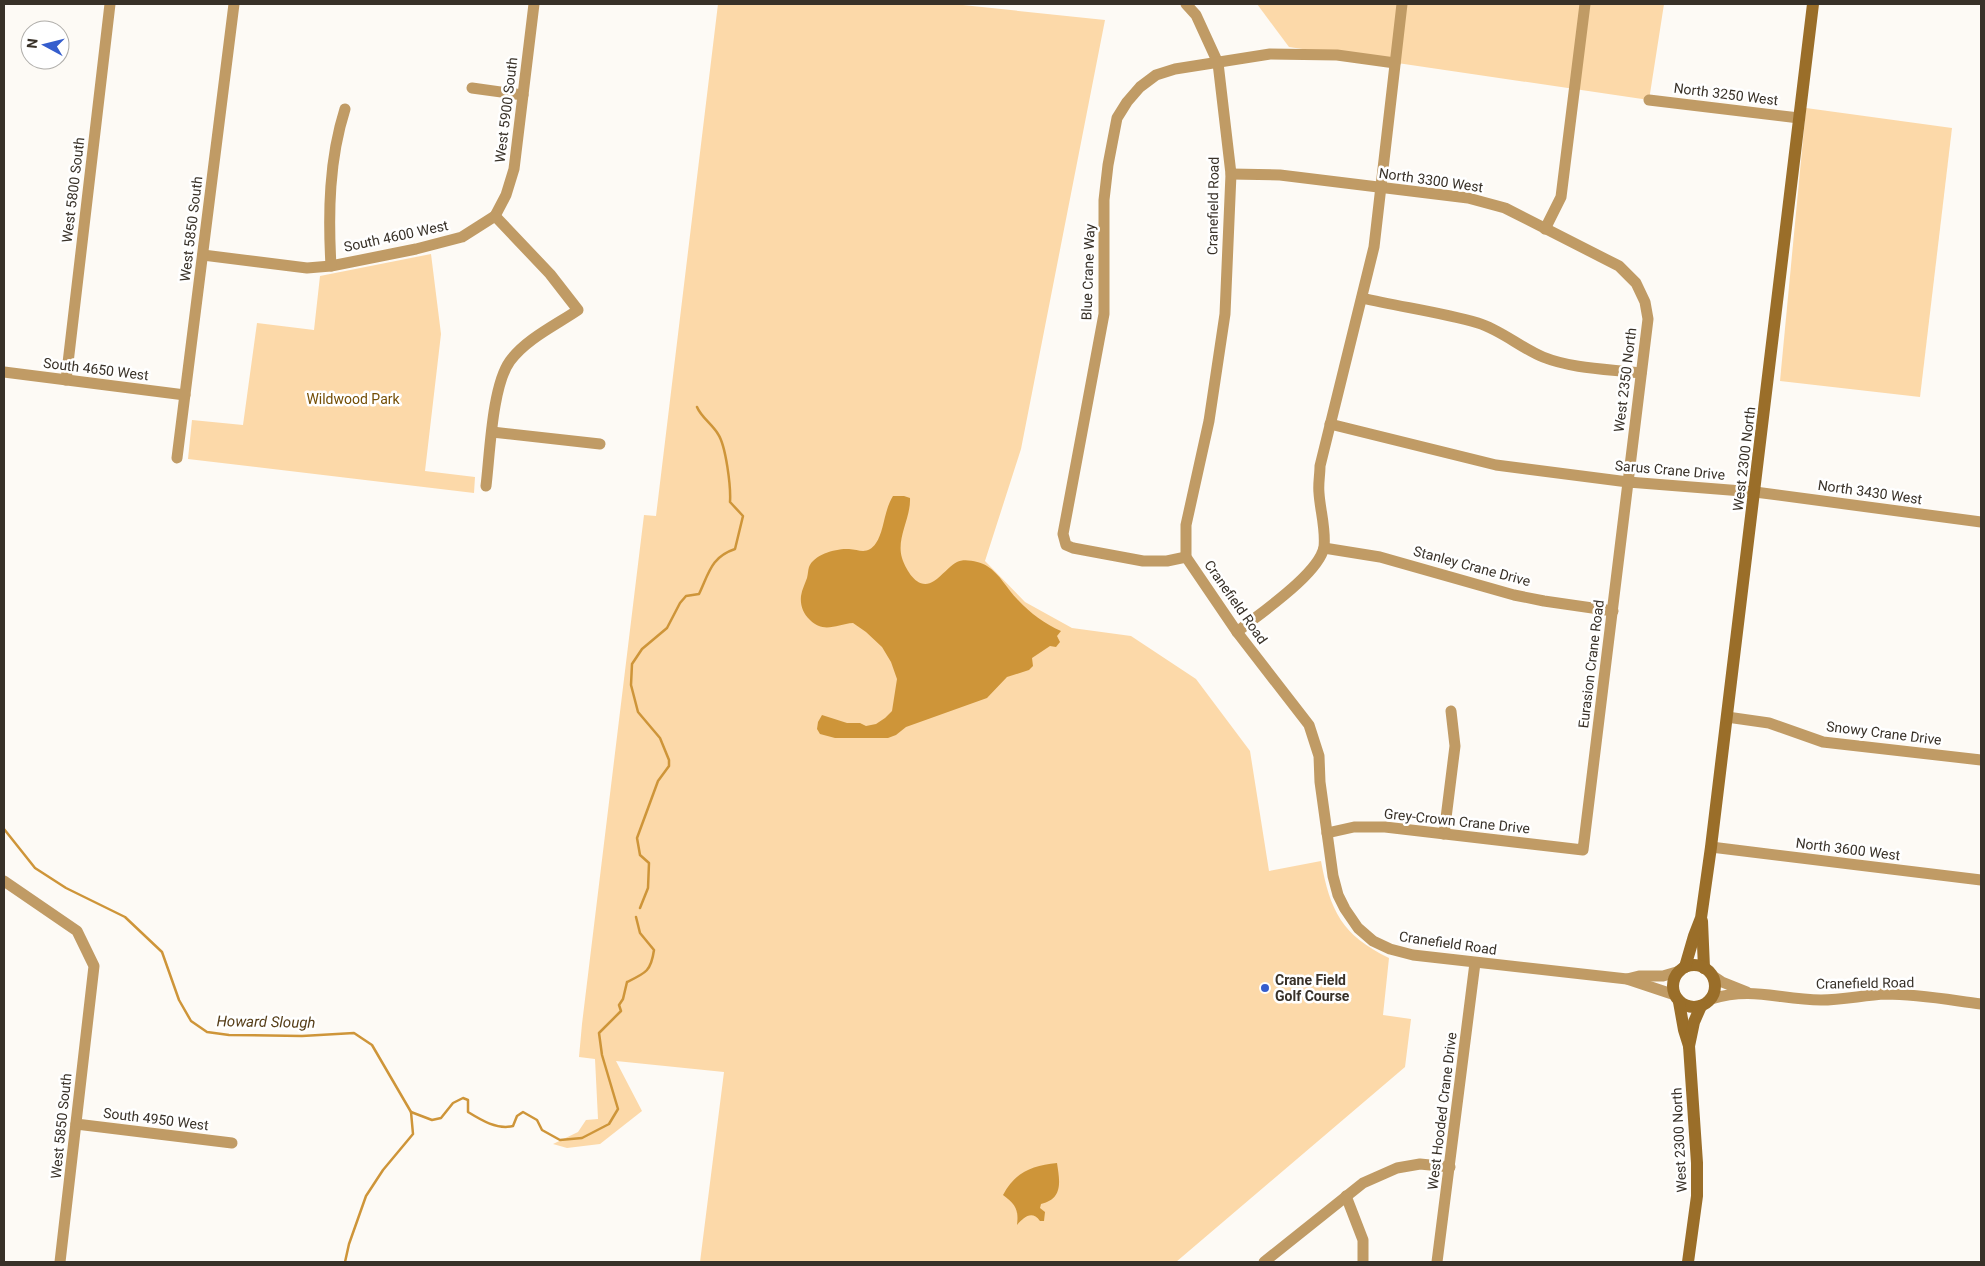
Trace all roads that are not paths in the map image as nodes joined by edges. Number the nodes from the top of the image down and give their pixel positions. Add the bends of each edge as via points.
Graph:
1 (110, 4) edge
2 (234, 4) edge
3 (534, 4) edge
4 (1186, 4) edge
5 (1402, 4) edge
6 (1585, 4) edge
7 (1813, 4) edge
8 (1218, 63) junction
9 (1395, 63) junction
10 (472, 88) dead end
11 (523, 95) junction
12 (1649, 100) dead end
13 (345, 109) dead end
14 (1799, 118) junction
15 (1231, 174) junction
16 (1380, 188) junction
17 (495, 216) junction
18 (1546, 229) junction
19 (203, 256) junction
20 (332, 266) junction
21 (1636, 283) joint
22 (1362, 298) junction
23 (4, 372) edge
24 (1641, 373) junction
25 (66, 380) junction
26 (185, 395) junction
27 (1330, 424) junction
28 (492, 432) junction
29 (600, 444) dead end
30 (177, 458) dead end
31 (1628, 482) junction
32 (486, 486) dead end
33 (1755, 492) junction
34 (1981, 522) edge
35 (1324, 548) junction
36 (1186, 558) junction
37 (1612, 611) junction
38 (1237, 632) junction
39 (1451, 711) dead end
40 (1727, 717) junction
41 (1981, 760) edge
42 (1327, 832) junction
43 (1444, 834) junction
44 (1711, 847) junction
45 (1583, 850) joint
46 (1981, 880) edge
47 (4, 881) edge
48 (1701, 918) junction
49 (1475, 963) junction
50 (1682, 969) junction
51 (1709, 972) junction
52 (1626, 979) junction
53 (1749, 992) junction
54 (1677, 998) junction
55 (1706, 1003) junction
56 (1981, 1004) edge
57 (1689, 1046) junction
58 (76, 1124) junction
59 (232, 1143) dead end
60 (1450, 1167) junction
61 (1346, 1196) junction
62 (60, 1262) edge
63 (1264, 1262) edge
64 (1363, 1262) edge
65 (1437, 1262) edge
66 (1688, 1262) edge

1 - 25 street, West 5800 South
2 - 19 street, West 5850 South
3 - 11 street, West 5900 South
4 - 8 street, Cranefield Road via 1196,15
5 - 9 street
6 - 18 street via 1561,197
7 - 14 street, West 2300 North
8 - 9 street, Blue Crane Way via 1270,54 1337,54
8 - 15 street, Cranefield Road
8 - 36 street, Blue Crane Way via 1156,75 1140,87 1117,118 1104,200 1104,314 1063,534 1066,546 1073,548 1143,561
9 - 16 street
10 - 11 street
11 - 17 street, West 5900 South via 514,169 506,196
12 - 14 street, North 3250 West
13 - 20 street via 336,137 329,218
14 - 33 street, West 2300 North
15 - 16 street, North 3300 West via 1280,175
15 - 36 street, Cranefield Road via 1225,314 1209,421 1186,525
16 - 18 street, North 3300 West via 1468,198 1505,208
16 - 22 street via 1374,248
17 - 20 street, South 4600 West via 462,236
17 - 28 street via 550,274 578,310 510,360 501,376
18 - 21 street, North 3300 West via 1619,266
19 - 20 street, South 4600 West via 307,268
19 - 26 street, West 5850 South
21 - 24 street, West 2350 North via 1645,302 1648,319
22 - 24 street via 1481,324 1543,356 1567,364
22 - 27 street
23 - 25 street, South 4650 West
24 - 31 street, West 2350 North
25 - 26 street, South 4650 West
26 - 30 street, West 5850 South
27 - 31 street, Sarus Crane Drive via 1496,465
27 - 35 street via 1318,491
28 - 29 street
28 - 32 street
31 - 33 street, Sarus Crane Drive
31 - 37 street, Eurasion Crane Road
33 - 34 street, North 3430 West
33 - 40 street, West 2300 North
35 - 37 street, Stanley Crane Drive via 1380,557 1514,595
35 - 38 street via 1311,570 1298,583
36 - 38 street, Cranefield Road
37 - 45 street, Eurasion Crane Road
38 - 42 street, Cranefield Road via 1309,724 1319,756
39 - 43 street via 1455,746
40 - 41 street, Snowy Crane Drive via 1769,723 1823,742
40 - 44 street, West 2300 North
42 - 43 street, Grey-Crown Crane Drive via 1354,827 1385,827
42 - 49 street, Cranefield Road via 1338,895 1358,928 1373,941 1390,949
43 - 45 street, Grey-Crown Crane Drive
44 - 46 street, North 3600 West
44 - 48 street, West 2300 North
47 - 58 street, West 5850 South via 76,931 94,966
48 - 50 street
48 - 51 street
49 - 52 street, Cranefield Road
49 - 60 street, West Hooded Crane Drive
50 - 51 street via 1691,965
50 - 52 street, Cranefield Road via 1663,976
50 - 54 street via 1673,982
51 - 53 street, Cranefield Road via 1722,982
51 - 55 street via 1715,988
52 - 54 street, Cranefield Road
53 - 55 street, Cranefield Road via 1725,995
53 - 56 street, Cranefield Road via 1820,1000 1908,995
54 - 55 street via 1690,1007
54 - 57 street
55 - 57 street via 1694,1022
57 - 66 street, West 2300 North via 1697,1196
58 - 59 street, South 4950 West
58 - 62 street, West 5850 South
60 - 61 street via 1420,1164 1397,1168 1363,1183
60 - 65 street, West Hooded Crane Drive
61 - 63 street
61 - 64 street via 1363,1240

